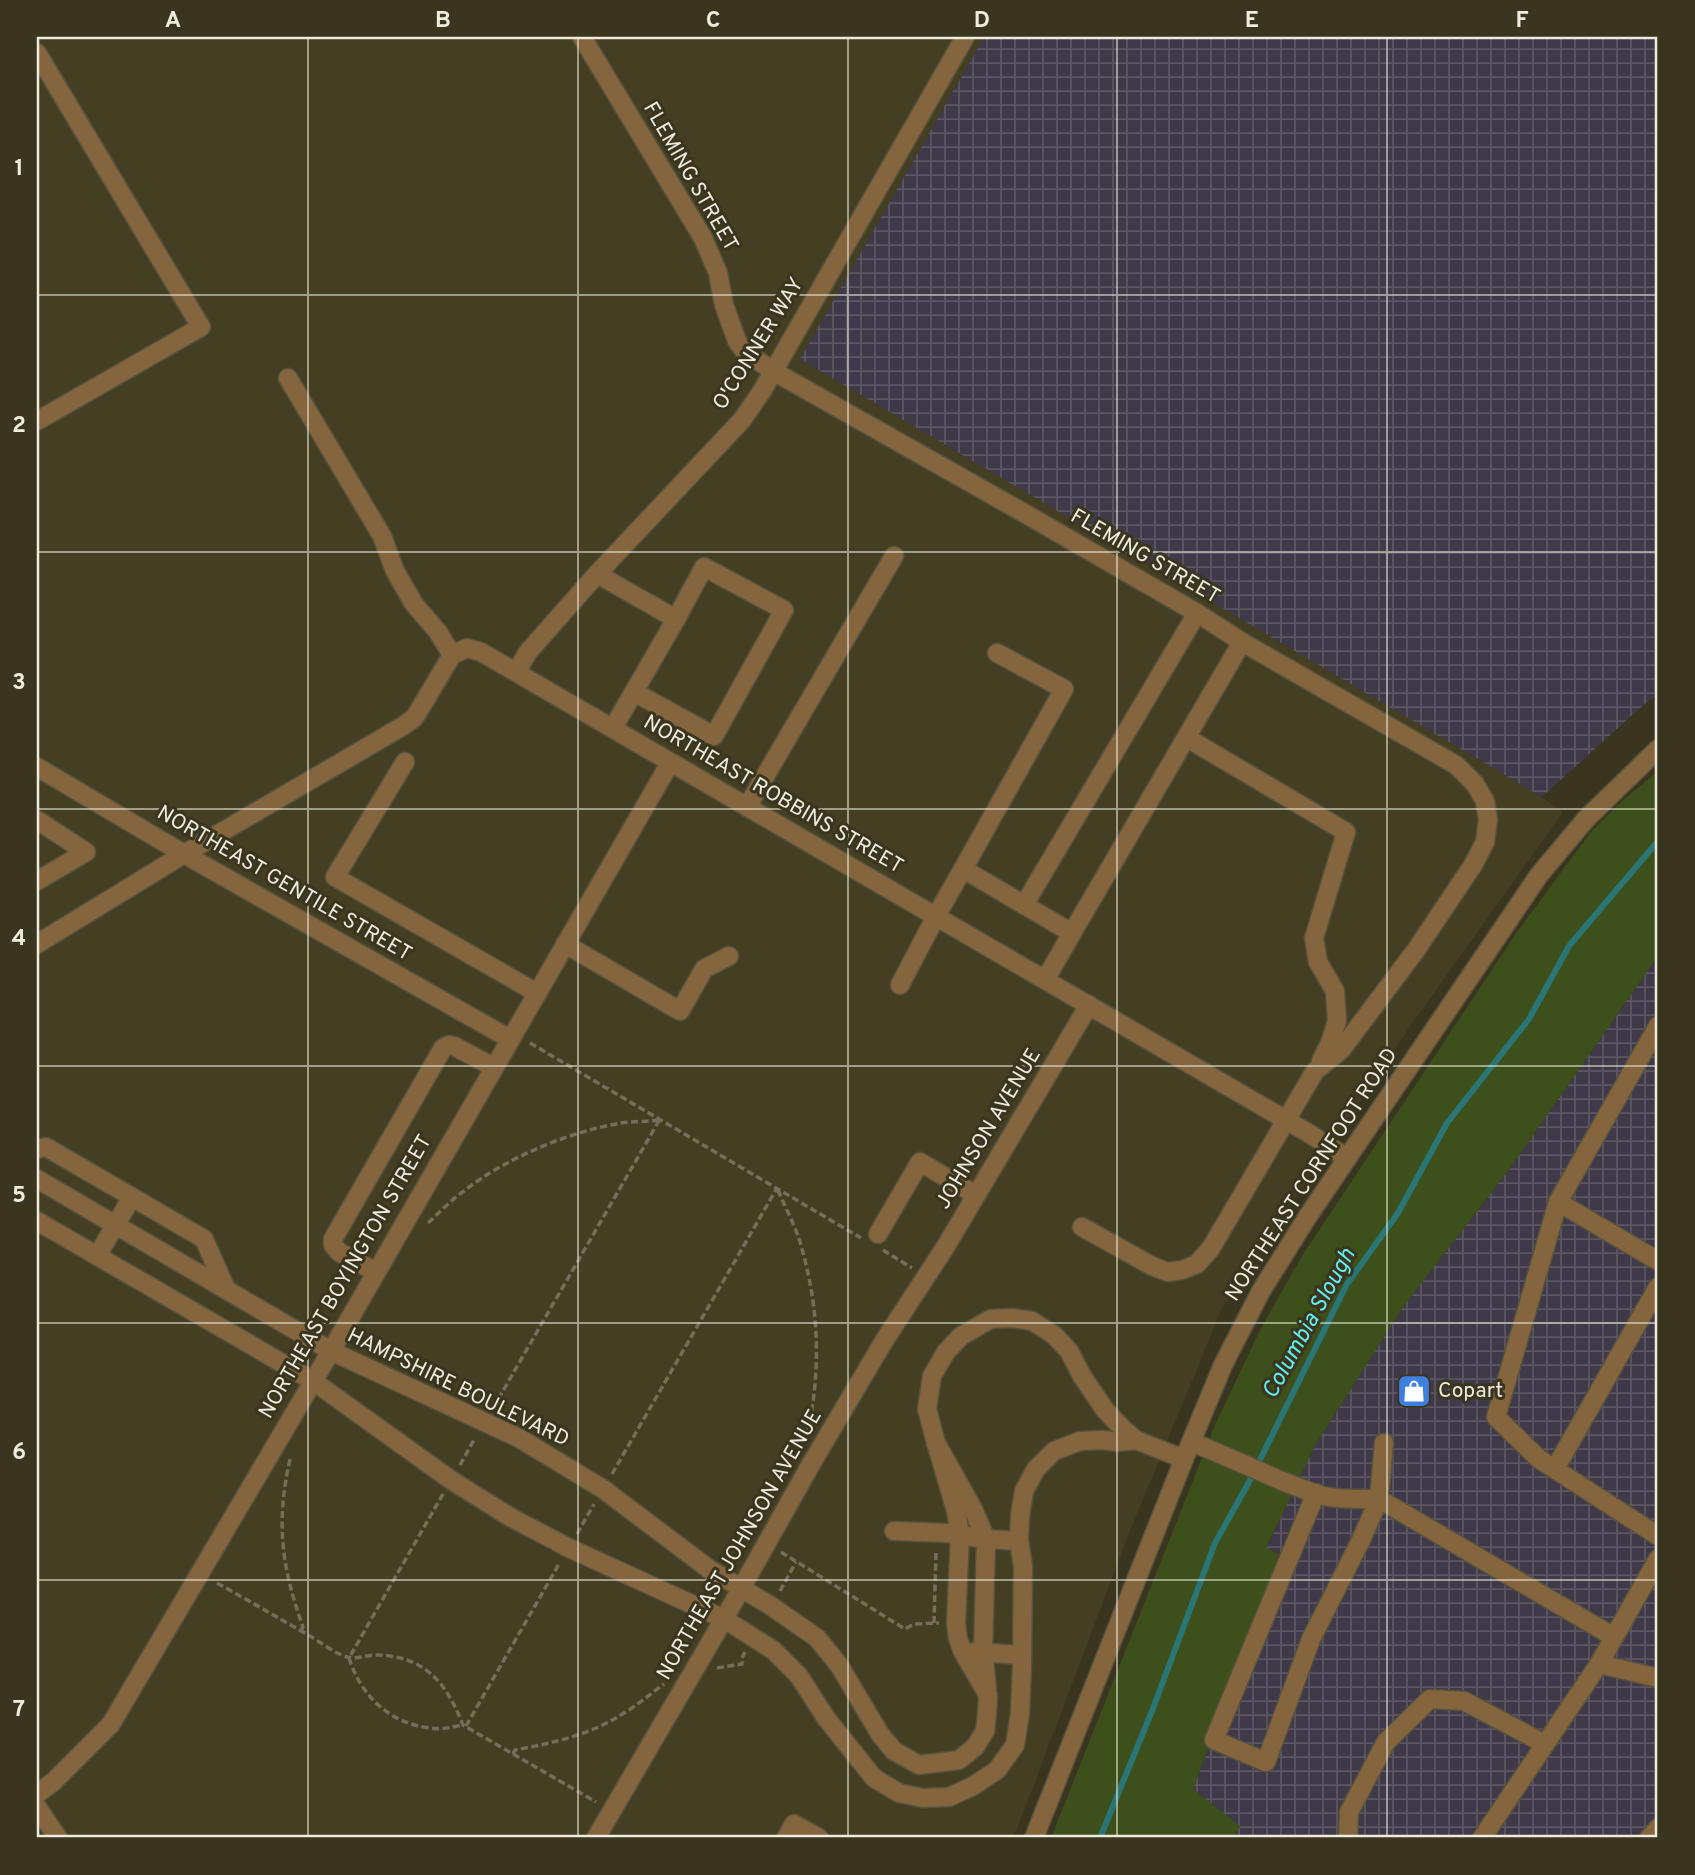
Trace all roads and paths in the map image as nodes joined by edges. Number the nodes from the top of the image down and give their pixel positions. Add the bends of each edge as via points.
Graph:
1 (582, 37) edge
2 (965, 37) edge
3 (37, 53) edge
4 (773, 371) junction
5 (288, 378) dead end
6 (37, 421) edge
7 (894, 556) dead end
8 (597, 574) junction
9 (1197, 613) junction
10 (676, 619) junction
11 (1242, 642) junction
12 (997, 653) dead end
13 (452, 655) junction
14 (516, 671) junction
15 (634, 692) junction
16 (612, 728) junction
17 (1187, 738) junction
18 (1658, 749) edge
19 (405, 762) dead end
20 (670, 762) junction
21 (37, 767) edge
22 (747, 807) junction
23 (37, 820) edge
24 (184, 854) junction
25 (963, 869) junction
26 (37, 881) edge
27 (1024, 905) junction
28 (936, 916) junction
29 (1072, 933) junction
30 (37, 944) edge
31 (565, 944) junction
32 (729, 956) dead end
33 (1045, 980) junction
34 (900, 985) dead end
35 (537, 993) junction
36 (1089, 1005) junction
37 (1658, 1026) edge
38 (511, 1036) junction
39 (493, 1067) junction
40 (1315, 1071) junction
41 (660, 1119) junction
42 (1287, 1121) junction
43 (37, 1149) edge
44 (1347, 1158) junction
45 (37, 1179) edge
46 (777, 1188) junction
47 (976, 1195) junction
48 (132, 1197) junction
49 (1558, 1202) junction
50 (406, 1219) junction
51 (37, 1221) edge
52 (116, 1225) junction
53 (1082, 1227) dead end
54 (873, 1240) junction
55 (97, 1256) junction
56 (1658, 1261) edge
57 (376, 1272) junction
58 (920, 1272) junction
59 (1658, 1287) edge
60 (226, 1289) junction
61 (331, 1351) junction
62 (313, 1381) junction
63 (493, 1409) dead end
64 (478, 1434) dead end
65 (807, 1437) dead end
66 (1136, 1440) junction
67 (936, 1443) junction
68 (1384, 1443) dead end
69 (1187, 1450) junction
70 (291, 1453) dead end
71 (458, 1468) dead end
72 (1555, 1469) junction
73 (610, 1477) dead end
74 (1308, 1491) junction
75 (444, 1493) dead end
76 (1379, 1499) junction
77 (596, 1501) dead end
78 (894, 1531) dead end
79 (937, 1532) junction
80 (576, 1535) dead end
81 (960, 1535) junction
82 (1658, 1536) edge
83 (986, 1539) junction
84 (1019, 1541) junction
85 (780, 1551) dead end
86 (1658, 1559) edge
87 (561, 1561) dead end
88 (796, 1562) junction
89 (215, 1581) dead end
90 (741, 1589) junction
91 (771, 1606) junction
92 (724, 1619) junction
93 (934, 1623) junction
94 (956, 1623) junction
95 (301, 1631) junction
96 (1614, 1637) junction
97 (753, 1638) junction
98 (963, 1652) junction
99 (983, 1653) junction
100 (1022, 1655) junction
101 (349, 1658) junction
102 (1599, 1664) junction
103 (713, 1669) dead end
104 (1658, 1678) edge
105 (685, 1686) junction
106 (988, 1695) junction
107 (465, 1726) junction
108 (1545, 1745) junction
109 (513, 1754) junction
110 (37, 1794) edge
111 (598, 1804) dead end
112 (37, 1807) edge
113 (1658, 1828) edge
114 (58, 1838) edge
115 (596, 1838) edge
116 (786, 1838) edge
117 (819, 1838) edge
118 (1034, 1838) edge
119 (1348, 1838) edge
120 (1482, 1838) edge
121 (1649, 1838) edge

1 - 4 street, FLEMING STREET via 703,238 737,341
2 - 4 street, O'CONNER WAY
3 - 6 street via 201,327
4 - 8 street, O'CONNER WAY via 742,420
4 - 9 street, FLEMING STREET
5 - 13 street via 382,536 414,604
7 - 22 street
8 - 10 street
8 - 14 street, O'CONNER WAY
9 - 11 street, FLEMING STREET
9 - 27 street
10 - 15 street
10 - 15 street via 704,567 784,610 715,736
11 - 17 street
11 - 40 street, FLEMING STREET via 1456,765 1485,801 1485,842 1473,865 1341,1050
12 - 25 street via 1064,689
13 - 14 street, NORTHEAST ROBBINS STREET via 467,648
13 - 24 street via 414,718
14 - 16 street, NORTHEAST ROBBINS STREET
15 - 16 street
16 - 20 street, NORTHEAST ROBBINS STREET
17 - 29 street
17 - 40 street via 1346,832 1314,938 1318,962 1335,991 1336,1021
18 - 44 street, NORTHEAST CORNFOOT ROAD via 1553,857
19 - 35 street via 335,877
20 - 22 street, NORTHEAST ROBBINS STREET
20 - 31 street, NORTHEAST BOYINGTON STREET
21 - 24 street, NORTHEAST GENTILE STREET
22 - 28 street, NORTHEAST ROBBINS STREET
23 - 26 street via 86,852
24 - 30 street
24 - 38 street, NORTHEAST GENTILE STREET
25 - 27 street
25 - 28 street
27 - 29 street
28 - 33 street, NORTHEAST ROBBINS STREET
28 - 34 street
29 - 33 street
31 - 32 street via 680,1011 704,969
31 - 35 street, NORTHEAST BOYINGTON STREET
33 - 36 street, NORTHEAST ROBBINS STREET
35 - 38 street, NORTHEAST BOYINGTON STREET
36 - 42 street, NORTHEAST ROBBINS STREET
36 - 47 street, JOHNSON AVENUE
37 - 49 street
38 - 39 street, NORTHEAST BOYINGTON STREET
38 - 41 path
39 - 50 street, NORTHEAST BOYINGTON STREET
39 - 57 street via 454,1046 443,1048 333,1239 339,1252
40 - 42 street, FLEMING STREET
41 - 46 path
41 - 50 path via 611,1125 554,1142 486,1175 425,1225
41 - 63 path
42 - 44 street, NORTHEAST ROBBINS STREET
42 - 53 street, FLEMING STREET via 1197,1264 1168,1272
43 - 48 street via 46,1147
44 - 69 street, NORTHEAST CORNFOOT ROAD via 1261,1291
45 - 52 street, HAMPSHIRE BOULEVARD
46 - 54 path
46 - 65 path via 793,1221 812,1293 817,1355
46 - 73 path
47 - 54 street via 920,1163
47 - 58 street, JOHNSON AVENUE
48 - 52 street
48 - 60 street via 204,1239
49 - 56 street
49 - 72 street via 1496,1417 1539,1460
50 - 57 street, NORTHEAST BOYINGTON STREET
51 - 55 street
52 - 55 street
52 - 60 street, HAMPSHIRE BOULEVARD
54 - 58 path
55 - 62 street
57 - 61 street, NORTHEAST BOYINGTON STREET
58 - 90 street, NORTHEAST JOHNSON AVENUE
59 - 72 street
60 - 61 street, HAMPSHIRE BOULEVARD
61 - 62 street, NORTHEAST BOYINGTON STREET
61 - 90 street, HAMPSHIRE BOULEVARD via 486,1421 547,1454
62 - 92 street via 510,1517
62 - 110 street, NORTHEAST BOYINGTON STREET via 111,1724
64 - 71 path
66 - 67 street via 1105,1410 1055,1335 1032,1321 1013,1318 991,1319 961,1336 946,1352 932,1376 927,1409
66 - 69 street
66 - 84 street via 1080,1441 1054,1451 1036,1469 1024,1491
67 - 81 street
67 - 83 street
68 - 76 street
69 - 74 street via 1219,1454
69 - 118 street, NORTHEAST CORNFOOT ROAD
70 - 95 path via 282,1534
72 - 82 street
74 - 76 street
74 - 76 street via 1214,1740 1266,1762 1311,1639
75 - 101 path
76 - 96 street
77 - 80 path
78 - 79 street
79 - 81 street
79 - 93 path
81 - 83 street
81 - 94 street
83 - 84 street
83 - 99 street, HAMPSHIRE BOULEVARD
84 - 100 street
85 - 88 path
86 - 96 street
87 - 107 path
88 - 91 path
88 - 93 path via 905,1629
89 - 95 path
90 - 91 street, HAMPSHIRE BOULEVARD
90 - 92 street, NORTHEAST JOHNSON AVENUE
91 - 106 street, HAMPSHIRE BOULEVARD via 817,1638 839,1665 880,1734 894,1751 919,1765 959,1760 975,1747 985,1731
92 - 97 street
92 - 105 street, NORTHEAST JOHNSON AVENUE
93 - 94 path
94 - 98 street
95 - 101 path
96 - 102 street
97 - 100 street via 799,1676 874,1778 899,1793 923,1798 949,1797 972,1786 997,1770 1015,1745
97 - 103 path via 741,1664
98 - 99 street
98 - 106 street
99 - 100 street
99 - 106 street, HAMPSHIRE BOULEVARD
101 - 107 path via 359,1683 384,1711 430,1728
101 - 107 path via 378,1654 414,1663 444,1686
102 - 104 street
102 - 108 street
105 - 109 path via 668,1681 605,1724
105 - 115 street, NORTHEAST JOHNSON AVENUE
107 - 109 path
108 - 119 street via 1464,1701 1430,1699 1386,1742 1349,1812
108 - 120 street
109 - 111 path
112 - 114 street
113 - 121 street
116 - 117 street via 794,1824

